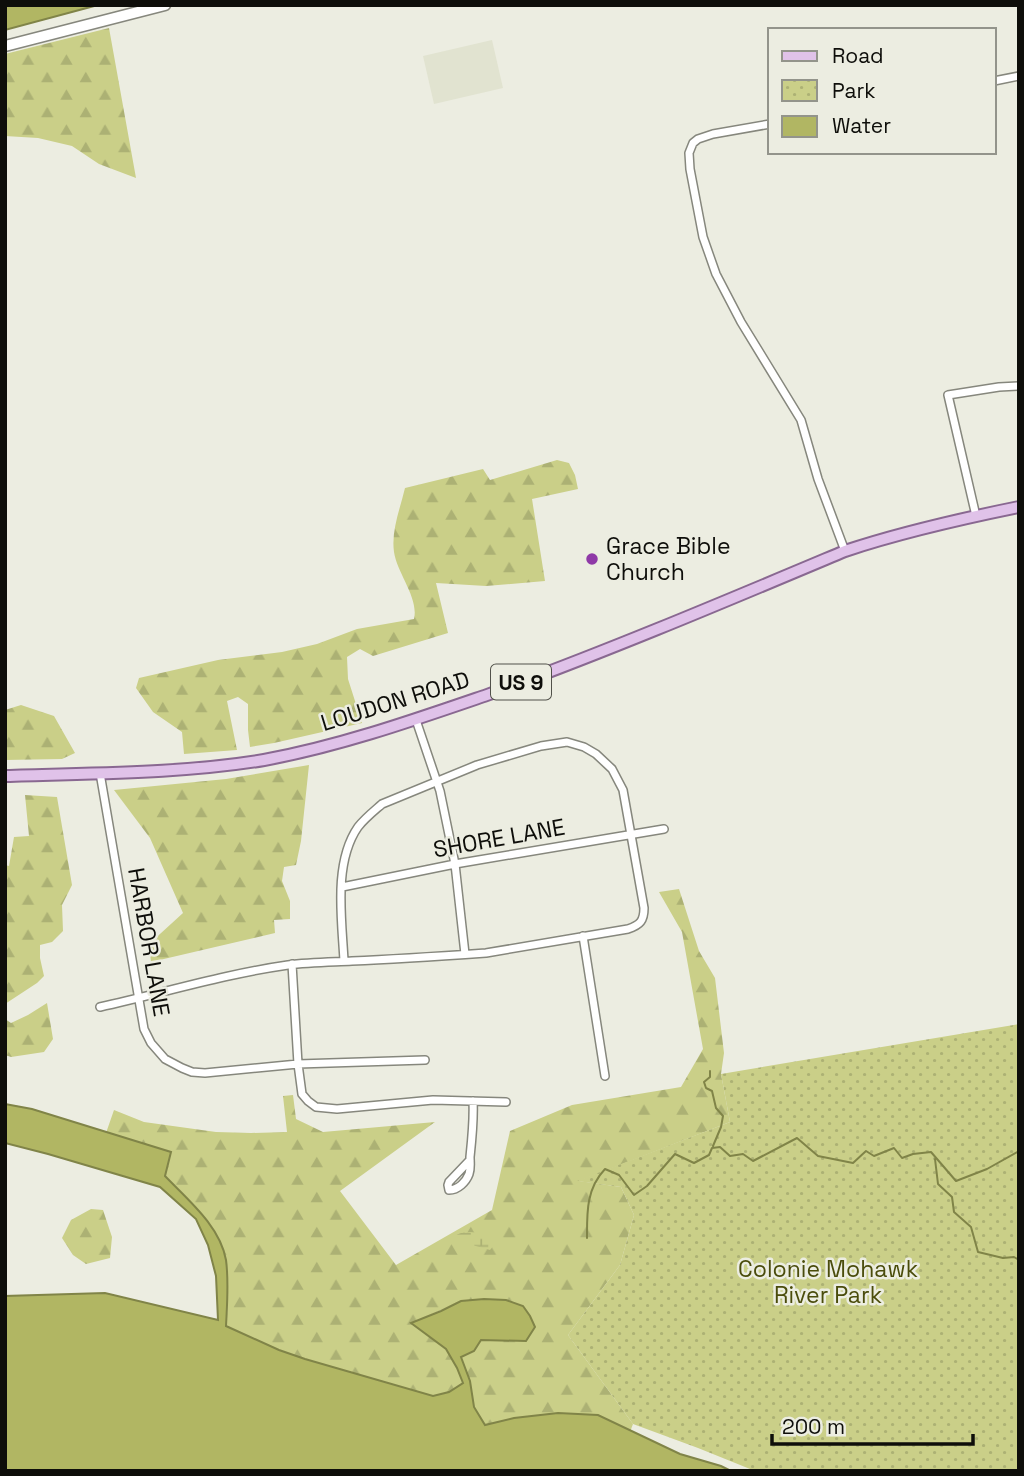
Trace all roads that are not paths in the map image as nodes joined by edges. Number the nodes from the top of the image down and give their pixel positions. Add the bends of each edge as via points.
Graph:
1 (165, 5) edge
2 (5, 46) edge
3 (1019, 76) edge
4 (996, 81) edge
5 (768, 124) edge
6 (1019, 386) edge
7 (1019, 507) edge
8 (976, 516) junction
9 (845, 551) junction
10 (416, 720) junction
11 (100, 774) junction
12 (5, 776) edge
13 (436, 781) junction
14 (664, 829) dead end
15 (632, 835) junction
16 (455, 864) junction
17 (342, 887) junction
18 (583, 936) junction
19 (465, 954) junction
20 (344, 961) junction
21 (292, 964) junction
22 (138, 999) junction
23 (100, 1007) dead end
24 (425, 1060) dead end
25 (298, 1063) junction
26 (605, 1076) dead end
27 (473, 1101) junction
28 (506, 1102) dead end
29 (470, 1160) dead end

1 - 2 street
3 - 4 street
5 - 9 street via 698,139 689,153 690,169 703,237 716,274 802,420
6 - 8 street via 948,395
7 - 8 main road, LOUDON ROAD / US 9
8 - 9 main road, LOUDON ROAD / US 9
9 - 10 main road, LOUDON ROAD / US 9 via 546,673
10 - 11 main road, LOUDON ROAD / US 9 via 263,760
10 - 13 street
11 - 12 main road, LOUDON ROAD / US 9
11 - 22 street, HARBOR LANE
13 - 15 street via 541,746 575,744 612,769 623,790
13 - 16 street
13 - 17 street via 396,797 370,814 351,842
14 - 15 street, SHORE LANE
15 - 16 street, SHORE LANE
15 - 18 street via 644,918 628,929
16 - 17 street, SHORE LANE
16 - 19 street
17 - 20 street
18 - 19 street
18 - 26 street
19 - 20 street
20 - 21 street
21 - 22 street
21 - 25 street
22 - 23 street
22 - 25 street, HARBOR LANE via 151,1043 165,1059 186,1070 205,1073
24 - 25 street, HARBOR LANE
25 - 27 street via 302,1094 316,1107
27 - 28 street
27 - 29 street

